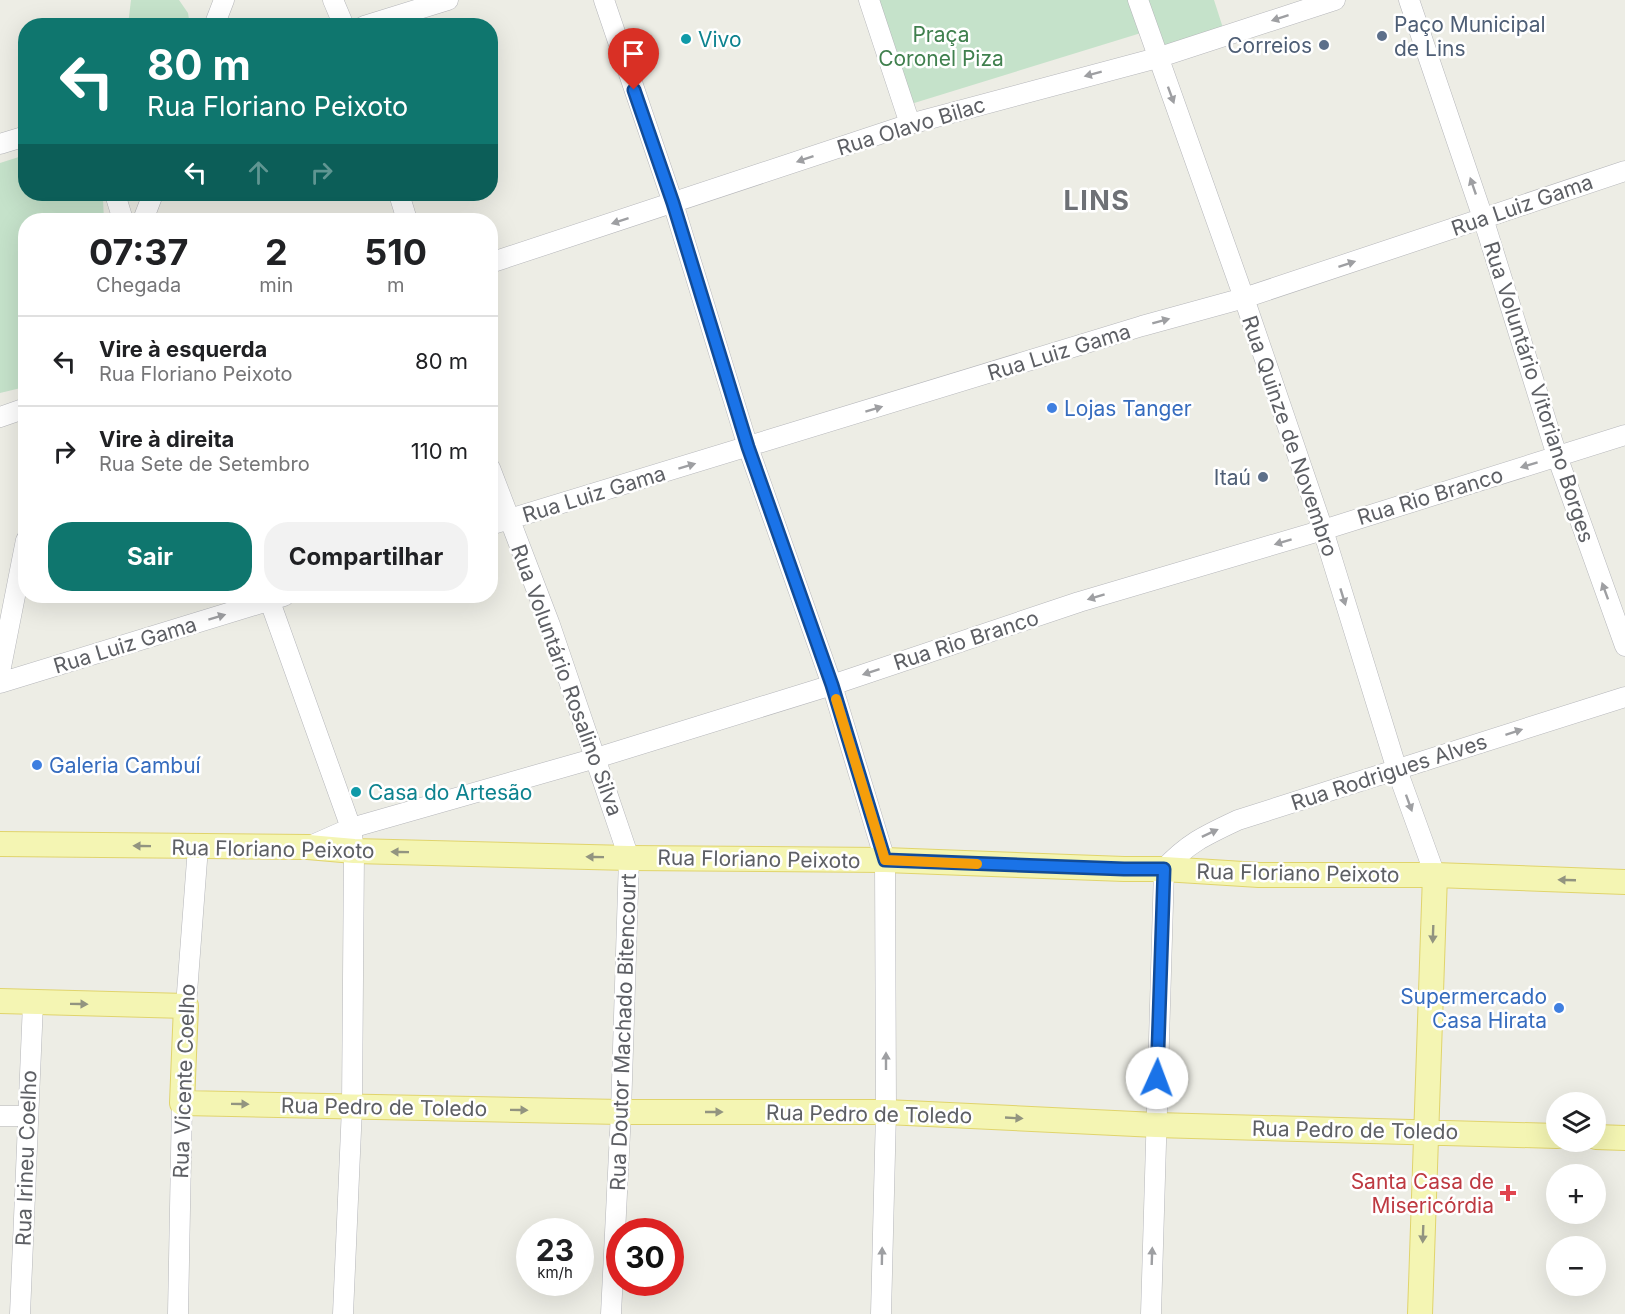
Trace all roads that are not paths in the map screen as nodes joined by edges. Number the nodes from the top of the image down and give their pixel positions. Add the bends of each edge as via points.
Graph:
1 (224, 0) edge
2 (333, 0) edge
3 (448, 0) edge
4 (604, 0) edge
5 (869, 0) edge
6 (1138, 0) edge
7 (1335, 0) edge
8 (1409, 0) edge
9 (217, 18) edge
10 (341, 18) edge
11 (390, 18) edge
12 (1157, 58) junction
13 (910, 124) junction
14 (18, 138) edge
15 (0, 144) edge
16 (1625, 171) edge
17 (673, 203) junction
18 (1484, 218) junction
19 (498, 260) edge
20 (1244, 298) junction
21 (18, 411) edge
22 (0, 417) edge
23 (1625, 435) edge
24 (748, 447) junction
25 (1557, 456) junction
26 (500, 522) edge
27 (1323, 530) junction
28 (18, 581) edge
29 (255, 603) edge
30 (276, 603) edge
31 (1625, 646) edge
32 (0, 672) edge
33 (0, 683) edge
34 (832, 685) junction
35 (1625, 697) edge
36 (596, 758) junction
37 (1397, 770) junction
38 (352, 840) junction
39 (0, 844) edge
40 (198, 847) junction
41 (629, 858) junction
42 (885, 860) junction
43 (1164, 869) junction
44 (1435, 875) junction
45 (1625, 882) edge
46 (0, 1001) edge
47 (33, 1003) junction
48 (186, 1006) junction
49 (182, 1103) junction
50 (352, 1107) junction
51 (621, 1112) junction
52 (886, 1112) junction
53 (0, 1116) edge
54 (27, 1116) junction
55 (1156, 1125) junction
56 (1427, 1131) junction
57 (1546, 1136) edge
58 (1606, 1137) edge
59 (1625, 1138) edge
60 (20, 1314) edge
61 (178, 1314) edge
62 (343, 1314) edge
63 (611, 1314) edge
64 (881, 1314) edge
65 (1151, 1314) edge
66 (1420, 1314) edge

1 - 9 street
2 - 10 street
3 - 11 street
4 - 17 street
5 - 13 street
6 - 12 street, Rua Quinze de Novembro
7 -> 12 street, Rua Olavo Bilac
18 -> 8 street, Rua Voluntário Vitoriano Borges
12 -> 13 street, Rua Olavo Bilac
12 -> 20 street, Rua Quinze de Novembro
13 -> 17 street, Rua Olavo Bilac
14 - 15 street
16 - 18 street, Rua Luiz Gama
17 -> 19 street, Rua Olavo Bilac
17 - 24 street
20 -> 18 street, Rua Luiz Gama
18 - 25 street, Rua Voluntário Vitoriano Borges
24 -> 20 street, Rua Luiz Gama
20 - 27 street, Rua Quinze de Novembro
21 - 22 street
23 - 25 street, Rua Rio Branco
26 -> 24 street, Rua Luiz Gama
24 - 34 street
25 -> 27 street, Rua Rio Branco
31 -> 25 street, Rua Voluntário Vitoriano Borges
26 - 36 street, Rua Voluntário Rosalino Silva via 550,625
27 -> 34 street, Rua Rio Branco via 1079,602
27 -> 37 street, Rua Quinze de Novembro
28 - 32 street
33 -> 29 street, Rua Luiz Gama
30 - 38 street
34 - 36 street, Rua Rio Branco
34 - 42 street
37 -> 35 street, Rua Rodrigues Alves
36 - 38 street, Rua Rio Branco
36 - 41 street, Rua Voluntário Rosalino Silva
43 -> 37 street, Rua Rodrigues Alves via 1201,837 1238,820
37 -> 44 street, Rua Quinze de Novembro
38 - 40 main road, Rua Floriano Peixoto via 308,847
41 -> 38 main road, Rua Floriano Peixoto
38 - 50 street
40 -> 39 main road, Rua Floriano Peixoto
40 - 48 street, Rua Vicente Coelho
41 - 42 main road, Rua Floriano Peixoto
41 - 51 street, Rua Doutor Machado Bitencourt
42 - 43 main road, Rua Floriano Peixoto
52 -> 42 street
43 - 44 main road, Rua Floriano Peixoto via 1259,875
43 - 55 street
45 -> 44 main road, Rua Floriano Peixoto
44 -> 56 main road
46 - 47 main road
47 -> 48 main road
47 - 54 street, Rua Irineu Coelho
48 - 49 main road, Rua Vicente Coelho
49 -> 50 main road, Rua Pedro de Toledo
49 - 61 street, Rua Vicente Coelho
50 -> 51 main road, Rua Pedro de Toledo
50 - 62 street
51 -> 52 main road, Rua Pedro de Toledo
51 - 63 street, Rua Doutor Machado Bitencourt
52 -> 55 main road, Rua Pedro de Toledo
64 -> 52 street
53 - 54 street
54 - 60 street, Rua Irineu Coelho
55 - 56 main road, Rua Pedro de Toledo
65 -> 55 street
56 - 57 main road, Rua Pedro de Toledo
56 -> 66 main road
58 - 59 main road

